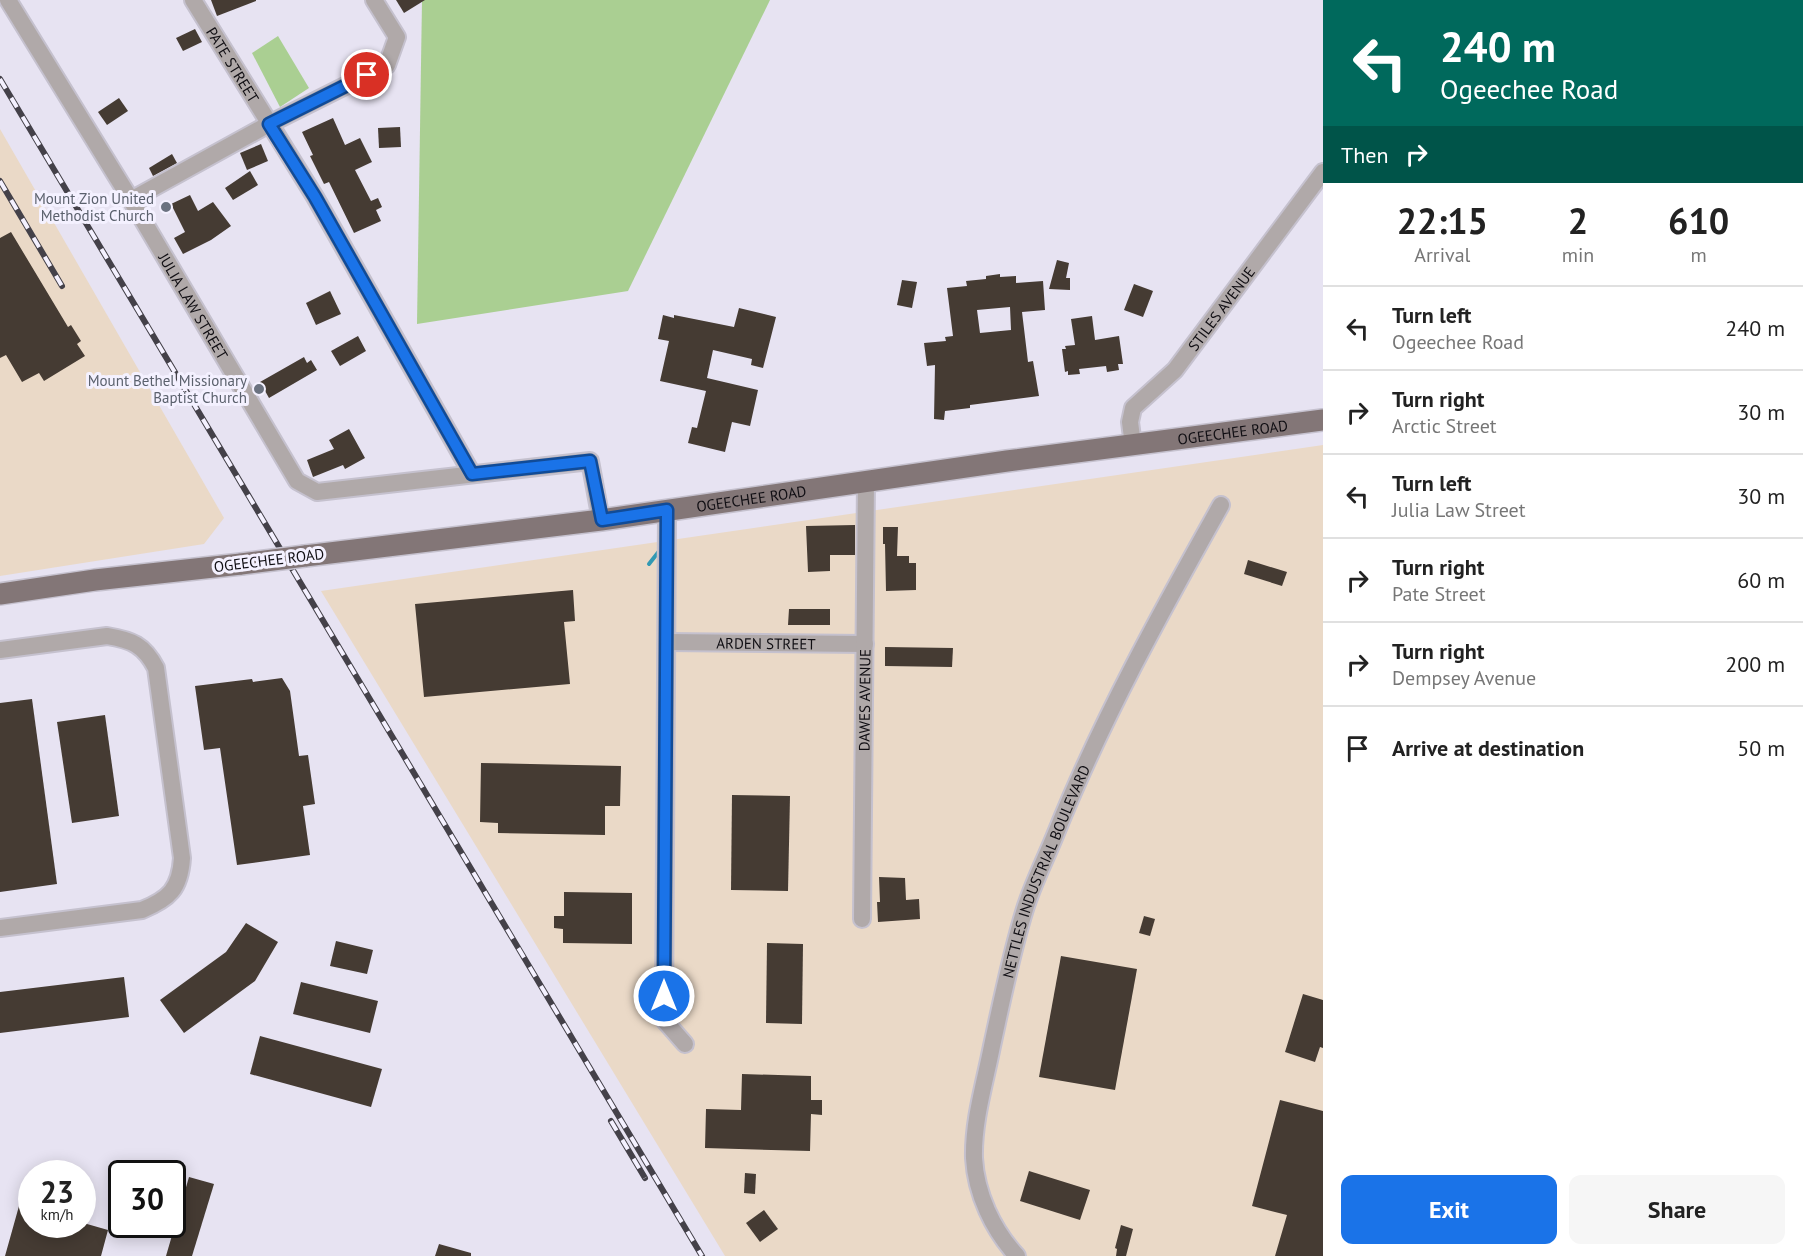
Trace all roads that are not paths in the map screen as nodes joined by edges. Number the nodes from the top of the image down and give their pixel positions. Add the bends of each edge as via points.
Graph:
1 (8, 0) edge
2 (193, 0) edge
3 (374, 0) edge
4 (269, 124) junction
5 (1323, 172) edge
6 (131, 200) junction
7 (1323, 420) edge
8 (1133, 445) junction
9 (472, 474) junction
10 (866, 482) junction
11 (1221, 505) dead end
12 (667, 510) junction
13 (602, 520) junction
14 (0, 594) edge
15 (667, 642) junction
16 (865, 644) junction
17 (0, 650) edge
18 (862, 919) dead end
19 (0, 928) edge
20 (685, 1044) dead end
21 (1017, 1256) edge

1 - 6 street, JULIA LAW STREET
2 - 4 street, PATE STREET
3 - 4 street via 397,38 387,65
4 - 6 street
4 - 9 street, PATE STREET via 315,197
5 - 8 street, STILES AVENUE via 1175,370 1133,408
6 - 9 street, JULIA LAW STREET via 297,481 317,492
7 - 8 main road, OGEECHEE ROAD
8 - 10 main road, OGEECHEE ROAD
9 - 13 street, JULIA LAW STREET via 590,461
10 - 12 main road, OGEECHEE ROAD
10 - 16 street, DAWES AVENUE
11 - 21 street, NETTLES INDUSTRIAL BOULEVARD via 1112,708 1072,792 1026,906 1011,958 977,1121 974,1158 980,1190 994,1227
12 - 13 main road, OGEECHEE ROAD
12 - 15 street
13 - 14 main road, OGEECHEE ROAD, bridge
15 - 16 street, ARDEN STREET
15 - 20 street via 664,1020
16 - 18 street, DAWES AVENUE
17 - 19 street via 107,636 140,645 150,656 156,668 182,858 178,884 160,903 142,910

